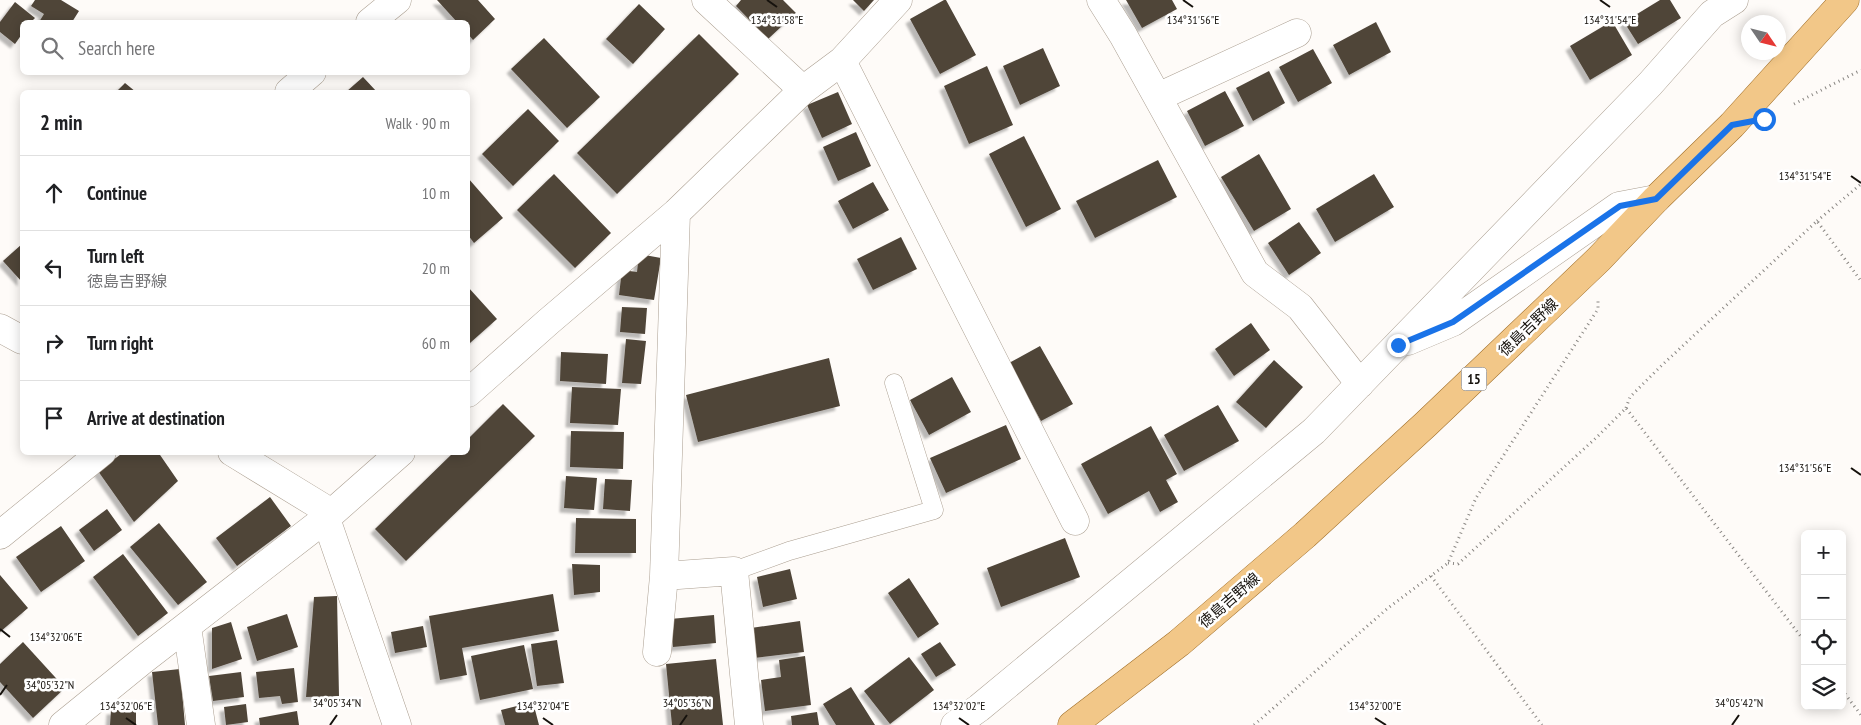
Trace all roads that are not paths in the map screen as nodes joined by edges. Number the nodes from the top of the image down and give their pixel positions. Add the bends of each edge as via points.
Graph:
1 (397, 0) edge
2 (706, 0) edge
3 (898, 0) edge
4 (1101, 0) edge
5 (1845, 0) edge
6 (1716, 5) edge
7 (372, 20) edge
8 (1296, 33) dead end
9 (842, 62) junction
10 (309, 75) edge
11 (291, 90) edge
12 (804, 90) junction
13 (1158, 97) junction
14 (1656, 199) junction
15 (676, 213) junction
16 (1398, 345) junction
17 (894, 383) dead end
18 (1360, 384) junction
19 (470, 392) edge
20 (98, 455) edge
21 (237, 455) edge
22 (398, 455) edge
23 (326, 519) junction
24 (1076, 521) dead end
25 (0, 536) edge
26 (734, 571) junction
27 (664, 576) junction
28 (187, 626) junction
29 (657, 652) dead end
30 (72, 721) edge
31 (201, 725) edge
32 (397, 725) edge
33 (749, 725) edge
34 (955, 725) edge
35 (1072, 725) edge

1 - 7 street
2 - 12 street
3 - 9 street
4 - 13 street
5 - 14 main road, 徳島吉野線 / 15 via 1732,125
6 - 16 street via 1643,92
8 - 13 street
9 - 12 street
9 - 24 street
10 - 11 street
12 - 15 street
13 - 18 street via 1255,273 1300,307
14 - 16 street via 1620,206 1453,322
14 - 35 main road, 徳島吉野線 / 15 via 1599,260 1305,535 1179,643
15 - 19 street
15 - 27 street
16 - 18 street
17 - 26 lane via 934,510 789,551
18 - 34 street via 1314,431
20 - 25 street
21 - 23 street via 322,507
22 - 23 street
23 - 28 street
23 - 32 street
26 - 27 street
26 - 33 street
27 - 29 street
28 - 30 street
28 - 31 street

